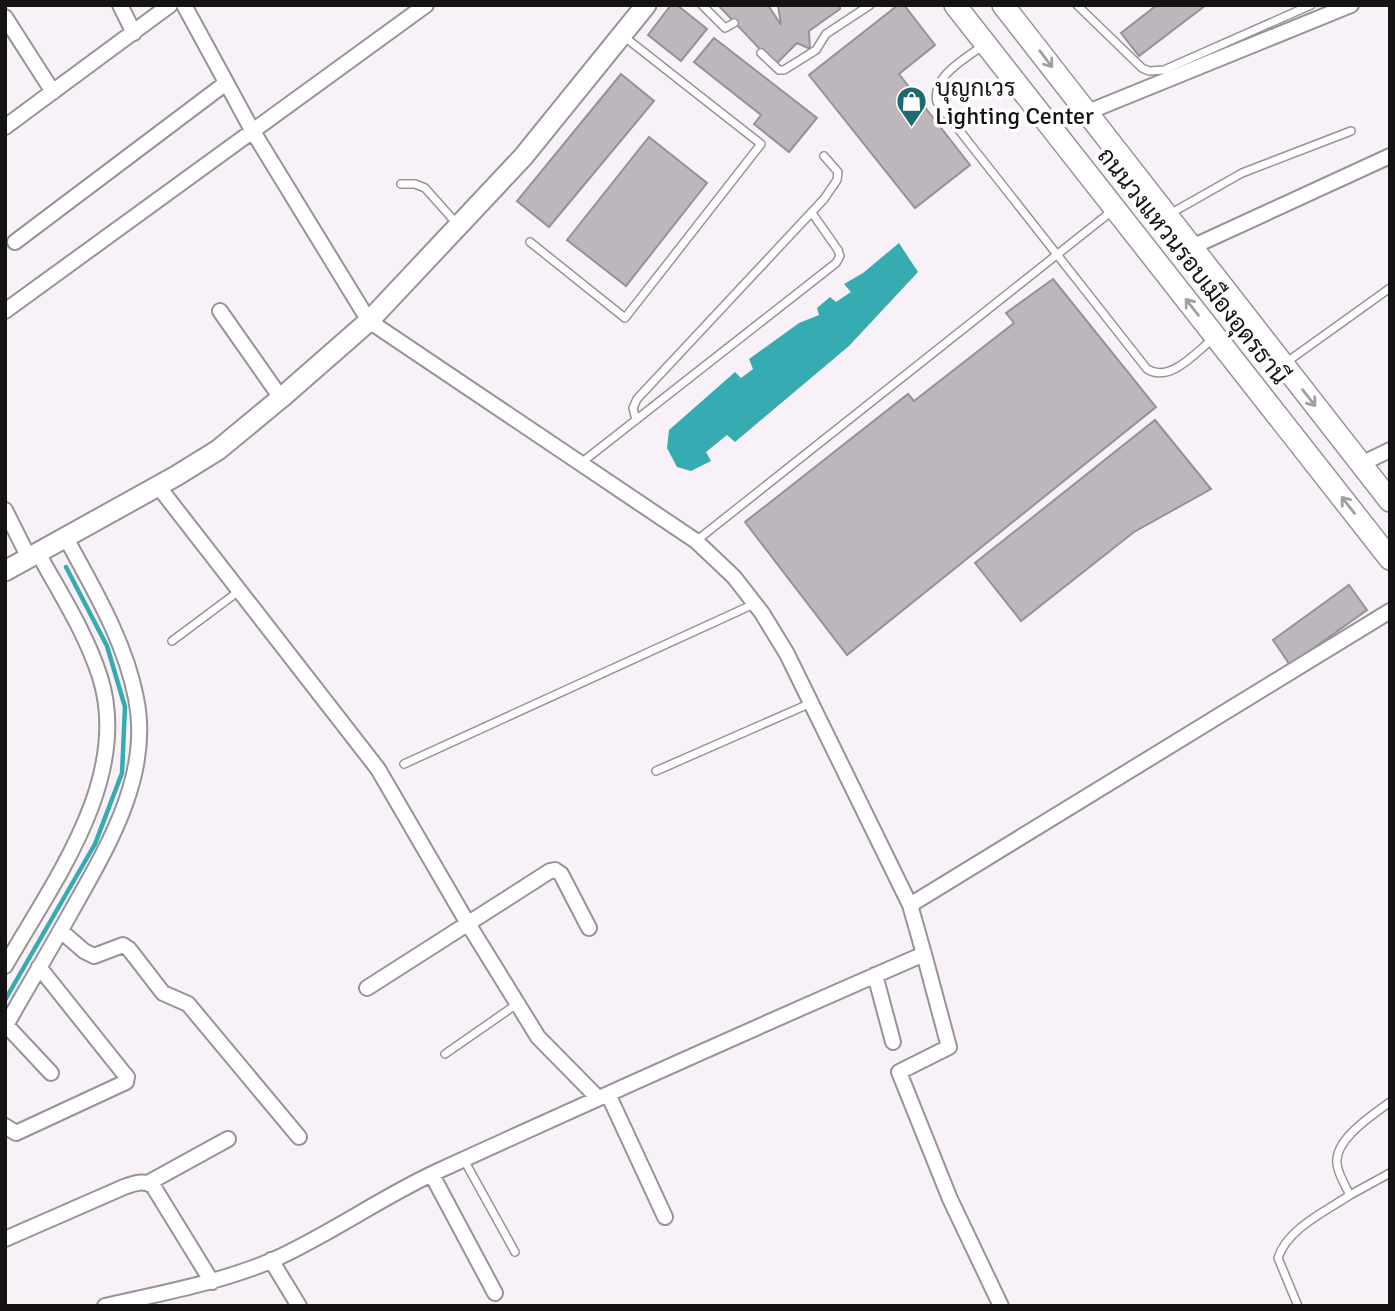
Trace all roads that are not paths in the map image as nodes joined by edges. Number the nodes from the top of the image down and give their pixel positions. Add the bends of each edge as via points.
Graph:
1 (120, 5) edge
2 (170, 5) edge
3 (184, 5) edge
4 (426, 5) edge
5 (646, 5) edge
6 (702, 5) edge
7 (870, 5) edge
8 (955, 5) edge
9 (1003, 5) edge
10 (1091, 5) edge
11 (1311, 5) edge
12 (1351, 5) edge
13 (1080, 8) edge
14 (5, 17) edge
15 (734, 23) dead end
16 (134, 33) junction
17 (622, 35) junction
18 (985, 44) junction
19 (761, 52) dead end
20 (226, 83) junction
21 (53, 92) junction
22 (1088, 113) junction
23 (5, 127) edge
24 (252, 130) junction
25 (1351, 131) dead end
26 (824, 156) dead end
27 (1390, 156) edge
28 (401, 184) dead end
29 (1115, 209) junction
30 (812, 213) junction
31 (1168, 216) junction
32 (458, 226) junction
33 (15, 242) dead end
34 (530, 242) dead end
35 (1192, 247) junction
36 (1057, 255) junction
37 (1390, 288) edge
38 (5, 311) edge
39 (220, 311) dead end
40 (369, 321) junction
41 (1215, 336) junction
42 (1283, 364) junction
43 (281, 398) junction
44 (636, 420) junction
45 (1390, 450) edge
46 (581, 463) junction
47 (1361, 464) junction
48 (158, 486) junction
49 (1386, 489) edge
50 (5, 510) edge
51 (66, 538) junction
52 (696, 541) junction
53 (33, 556) junction
54 (1390, 559) edge
55 (5, 571) edge
56 (239, 591) junction
57 (754, 604) junction
58 (1390, 611) edge
59 (172, 641) dead end
60 (811, 704) junction
61 (404, 764) dead end
62 (656, 771) dead end
63 (910, 905) junction
64 (467, 922) junction
65 (589, 928) dead end
66 (61, 930) junction
67 (924, 954) junction
68 (5, 966) edge
69 (39, 967) junction
70 (875, 975) junction
71 (367, 988) dead end
72 (518, 1004) junction
73 (6, 1026) edge
74 (892, 1042) dead end
75 (445, 1054) dead end
76 (51, 1073) dead end
77 (603, 1096) junction
78 (1390, 1102) edge
79 (5, 1125) edge
80 (299, 1137) dead end
81 (228, 1139) dead end
82 (464, 1160) junction
83 (1390, 1173) edge
84 (432, 1175) junction
85 (148, 1182) junction
86 (1350, 1195) junction
87 (665, 1217) dead end
88 (5, 1238) edge
89 (515, 1252) dead end
90 (271, 1260) junction
91 (212, 1282) junction
92 (495, 1293) dead end
93 (131, 1303) edge
94 (104, 1306) edge
95 (299, 1306) edge
96 (1001, 1306) edge
97 (1298, 1306) edge

1 - 16 street
2 - 16 street
3 - 20 street
4 - 24 street
5 - 17 main road
6 - 15 lane via 725,28
7 - 19 lane via 784,70
8 - 18 main road, ถนนวงแหวนรอบเมืองอุดรธานี
9 -> 22 main road, ถนนวงแหวนรอบเมืองอุดรธานี
10 - 13 lane
11 - 13 lane via 1164,70 1149,71
12 - 22 street
14 - 21 street
16 - 21 street
17 - 32 main road via 523,157
17 - 34 lane via 761,144 625,318
18 - 29 main road, ถนนวงแหวนรอบเมืองอุดรธานี
18 - 36 lane via 940,82 937,102
20 - 24 street
20 - 33 street
21 - 23 street
22 - 31 main road, ถนนวงแหวนรอบเมืองอุดรธานี
24 - 38 street
24 - 40 street
25 - 31 lane via 1242,173
26 - 30 lane via 838,172 837,180
27 - 35 street
28 - 32 lane via 425,188
29 - 36 lane
41 -> 29 main road, ถนนวงแหวนรอบเมืองอุดรธานี
30 - 44 lane via 638,399 633,408
30 - 44 lane via 838,250 836,263
31 - 35 main road, ถนนวงแหวนรอบเมืองอุดรธานี
32 - 40 main road
35 - 42 main road, ถนนวงแหวนรอบเมืองอุดรธานี
36 - 41 lane via 1153,373 1171,370
36 - 52 lane
37 - 42 lane
39 - 43 street
40 - 43 main road
40 - 46 street
54 -> 41 main road, ถนนวงแหวนรอบเมืองอุดรธานี
42 -> 47 main road, ถนนวงแหวนรอบเมืองอุดรธานี
43 - 48 main road via 218,450
44 - 46 lane
45 - 47 street
46 - 52 street
47 - 49 main road, ถนนวงแหวนรอบเมืองอุดรธานี
48 - 51 main road
48 - 56 street
50 - 53 street
51 - 53 main road
51 - 66 street via 129,667 137,701 138,739 123,811
52 - 57 street via 734,577
53 - 55 main road
53 - 68 street via 79,628 100,679 107,709 104,769 79,837
56 - 59 lane
56 - 64 street via 378,769
57 - 60 street via 787,654
57 - 61 lane
58 - 63 street
60 - 62 lane
60 - 63 street
63 - 67 street
64 - 65 street via 555,870
64 - 71 street
64 - 72 street
66 - 69 street
66 - 80 street via 94,957 123,945 129,949 163,993 188,1004
67 - 70 street
67 - 96 street via 950,1047 899,1072 950,1199
69 - 73 street
69 - 79 street via 127,1077 122,1085 22,1131 16,1133
70 - 74 street
70 - 77 street
72 - 75 lane
72 - 77 street via 538,1037
73 - 76 street
77 - 82 street
77 - 87 street
78 - 86 lane via 1349,1135 1338,1153 1338,1168
81 - 85 street
82 - 84 street
82 - 89 lane
83 - 86 lane
84 - 90 street
84 - 92 street
85 - 88 street via 124,1187
85 - 91 street
86 - 97 lane via 1298,1230 1283,1246 1278,1258
90 - 91 street
90 - 95 street
91 - 93 street
93 - 94 street

